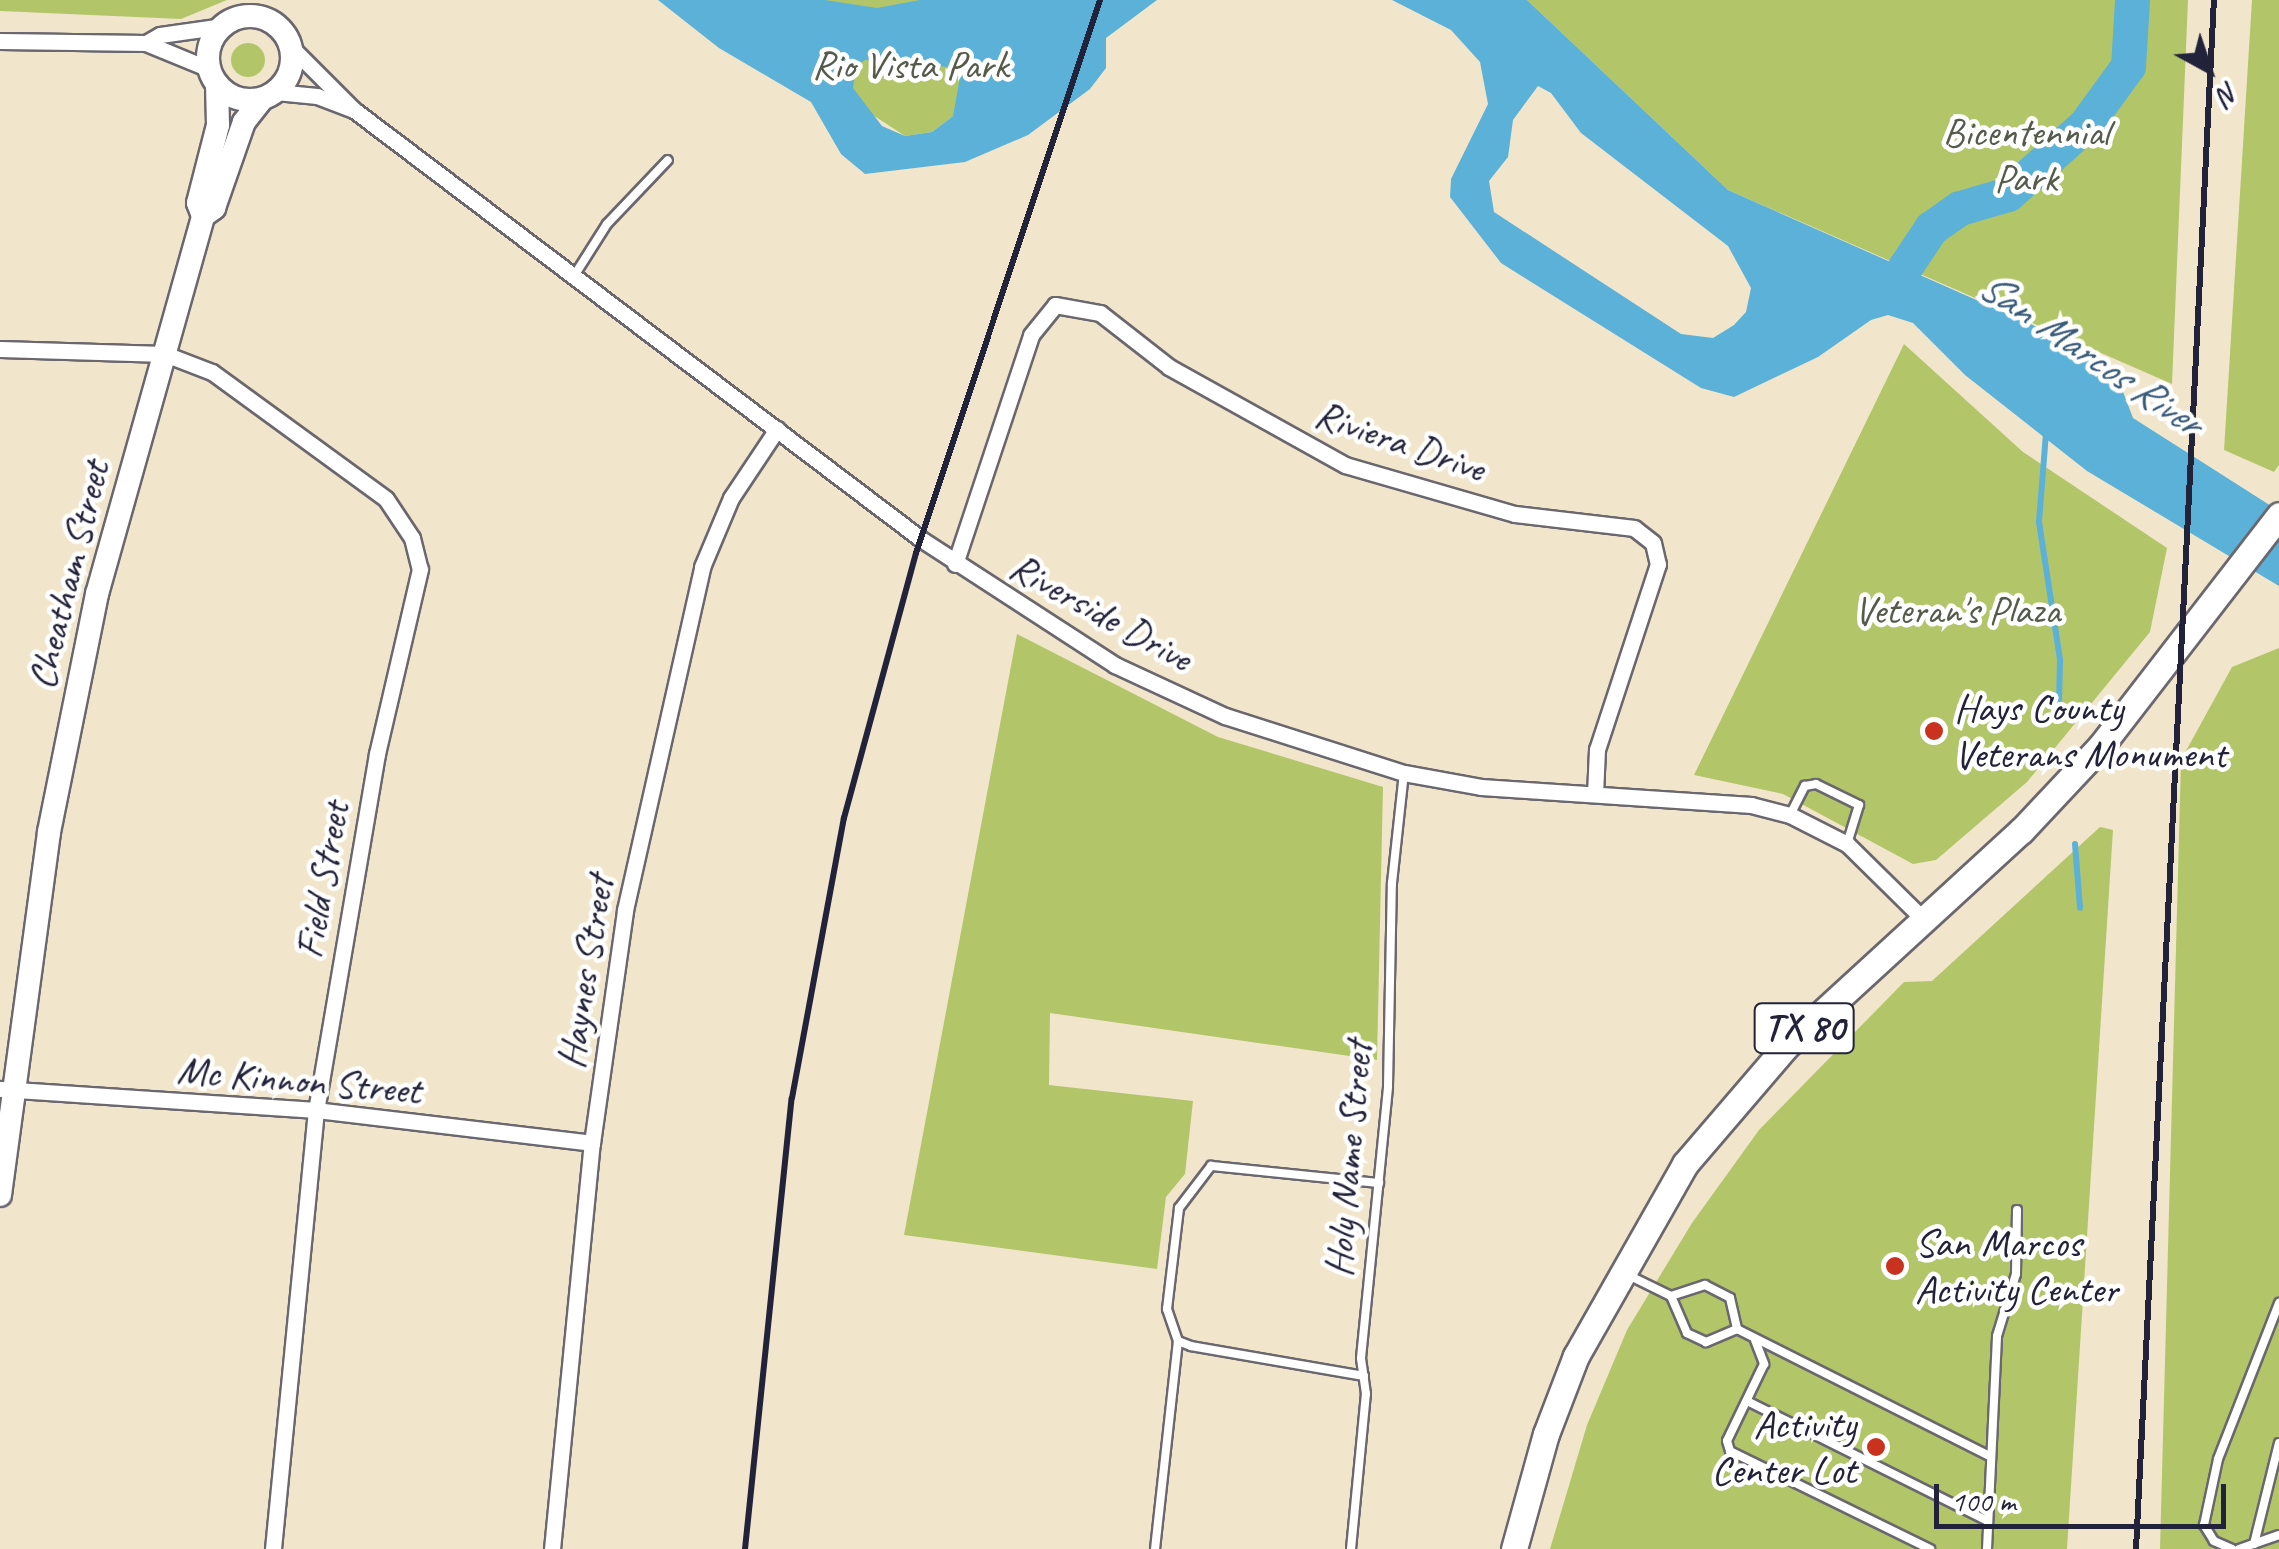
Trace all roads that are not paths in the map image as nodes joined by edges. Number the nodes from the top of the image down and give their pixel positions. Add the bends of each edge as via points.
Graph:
1 (282, 0) edge
2 (235, 15) edge
3 (288, 40) junction
4 (0, 41) edge
5 (146, 43) junction
6 (213, 77) junction
7 (269, 95) junction
8 (354, 110) junction
9 (668, 160) dead end
10 (204, 216) junction
11 (574, 276) junction
12 (0, 349) edge
13 (165, 354) junction
14 (776, 430) junction
15 (2279, 515) edge
16 (954, 564) junction
17 (1404, 773) junction
18 (1594, 794) junction
19 (1790, 815) junction
20 (1847, 844) junction
21 (1922, 917) junction
22 (6, 1089) edge
23 (316, 1110) junction
24 (592, 1143) junction
25 (1379, 1183) junction
26 (0, 1195) edge
27 (2017, 1210) dead end
28 (1620, 1271) junction
29 (1671, 1296) junction
30 (2279, 1303) edge
31 (1737, 1329) junction
32 (1178, 1340) junction
33 (1755, 1340) junction
34 (1364, 1376) junction
35 (1747, 1401) junction
36 (2279, 1443) edge
37 (1991, 1457) junction
38 (1988, 1521) junction
39 (2279, 1535) edge
40 (2254, 1544) junction
41 (273, 1549) edge
42 (552, 1549) edge
43 (1155, 1549) edge
44 (1351, 1549) edge
45 (1514, 1549) edge
46 (1930, 1549) edge
47 (1987, 1549) edge
48 (2235, 1549) edge

1 - 3 street
2 - 3 street via 262,18
2 - 5 street
2 - 6 street via 210,46
3 - 7 street via 290,72
3 - 8 street, Riverside Drive
4 - 5 street
5 - 6 street
6 - 7 street via 237,98
6 - 10 street, Cheatham Street via 218,125 198,203
7 - 8 street, Riverside Drive via 317,96
7 - 10 street, Cheatham Street via 244,122 214,208
8 - 11 street, Riverside Drive
9 - 11 lane via 607,224
10 - 13 street, Cheatham Street
11 - 14 street, Riverside Drive
12 - 13 street, Field Street
13 - 22 street, Cheatham Street via 97,594
13 - 23 street, Field Street via 212,372 386,499 412,538 420,569 377,754
14 - 16 street, Riverside Drive
14 - 24 street, Haynes Street via 731,498 693,601 626,910
15 - 21 main road, TX 80 via 2100,748 2021,831
16 - 17 street, Riverside Drive via 1115,666 1226,716
16 - 18 street, Riviera Drive via 1031,335 1055,306 1100,313 1182,375 1345,465 1515,514 1634,528 1653,543 1658,564 1597,749
17 - 18 street, Riverside Drive via 1481,787
17 - 25 lane, Holy Name Street via 1392,883
18 - 19 street, Riverside Drive via 1751,805
19 - 20 street, Riverside Drive
19 - 20 lane via 1805,786 1816,784 1859,805
20 - 21 street, Riverside Drive
21 - 28 main road, TX 80 via 1786,1046 1713,1128 1660,1200
22 - 23 street, Mc Kinnon Street
22 - 26 street, Cheatham Street
23 - 24 street, Mc Kinnon Street
23 - 41 street, Field Street
24 - 42 street, Haynes Street
25 - 32 lane via 1211,1166 1180,1208 1167,1310
25 - 34 lane, Holy Name Street
27 - 37 lane via 2016,1274 1997,1336
28 - 29 lane
28 - 45 main road, TX 80 via 1546,1434
29 - 31 lane via 1681,1326 1694,1339 1717,1339
29 - 31 lane via 1706,1285 1724,1290
30 - 48 lane via 2218,1460 2204,1525 2214,1542
31 - 33 lane
32 - 34 lane
32 - 43 lane
33 - 35 lane via 1764,1364
33 - 37 lane via 1768,1340
34 - 44 lane, Holy Name Street
35 - 38 lane
35 - 46 lane via 1727,1440 1730,1451
36 - 40 lane
37 - 38 lane
38 - 47 lane
39 - 40 lane
40 - 48 lane

